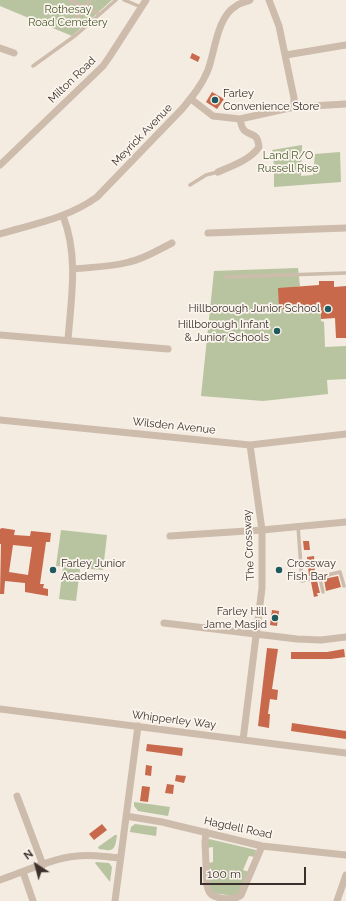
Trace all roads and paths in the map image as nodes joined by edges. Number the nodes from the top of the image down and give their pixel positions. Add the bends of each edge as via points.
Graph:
1 (70, 0) edge
2 (90, 0) edge
3 (116, 0) edge
4 (124, 0) edge
5 (146, 0) edge
6 (250, 0) edge
7 (268, 0) edge
8 (85, 6) junction
9 (140, 7) junction
10 (97, 13) dead end
11 (71, 26) dead end
12 (346, 46) edge
13 (0, 48) edge
14 (14, 54) dead end
15 (286, 55) junction
16 (33, 66) dead end
17 (191, 98) junction
18 (346, 104) edge
19 (294, 107) junction
20 (240, 119) junction
21 (0, 165) edge
22 (218, 172) joint
23 (190, 185) dead end
24 (63, 216) junction
25 (346, 228) edge
26 (208, 233) dead end
27 (0, 234) edge
28 (172, 243) dead end
29 (74, 269) junction
30 (346, 273) edge
31 (226, 277) dead end
32 (0, 335) edge
33 (68, 340) junction
34 (168, 349) dead end
35 (0, 420) edge
36 (346, 434) edge
37 (250, 444) junction
38 (346, 522) edge
39 (298, 526) junction
40 (262, 530) junction
41 (170, 536) dead end
42 (320, 578) junction
43 (344, 586) dead end
44 (323, 592) dead end
45 (164, 623) dead end
46 (257, 634) junction
47 (346, 637) edge
48 (0, 709) edge
49 (138, 726) junction
50 (243, 740) junction
51 (346, 753) edge
52 (17, 796) dead end
53 (126, 816) junction
54 (206, 832) junction
55 (262, 846) junction
56 (346, 855) edge
57 (120, 858) junction
58 (43, 865) junction
59 (23, 872) junction
60 (346, 874) edge
61 (0, 880) edge
62 (223, 899) edge
63 (34, 901) edge
64 (115, 901) edge
65 (337, 901) edge

1 - 8 lane
2 - 8 lane
3 - 16 lane via 76,35
4 - 9 lane
5 - 9 street, Milton Road
6 - 17 street, Meyrick Avenue via 236,6 227,14 207,72
7 - 15 street via 279,26
8 - 10 lane
8 - 11 lane
9 - 21 street, Milton Road via 103,66
12 - 15 street
13 - 14 street
15 - 19 street
17 - 20 street via 214,116
17 - 24 street, Meyrick Avenue via 97,197
18 - 19 street
19 - 20 street
20 - 22 street via 242,127 255,136 259,146 237,164
22 - 23 lane via 206,175
24 - 27 street, Meyrick Avenue
24 - 29 street
25 - 26 street
28 - 29 street via 130,262
29 - 33 street
30 - 31 lane
32 - 33 street
33 - 34 street
35 - 37 street, Wilsden Avenue
36 - 37 street, Wilsden Avenue
37 - 40 street, The Crossway
38 - 39 street
39 - 40 street
39 - 42 lane via 302,581
40 - 41 street
40 - 46 street, The Crossway via 262,588
42 - 43 lane via 340,572
42 - 44 lane
45 - 46 street
46 - 47 street via 321,640
46 - 50 street, The Crossway
48 - 49 street, Whipperley Way
49 - 50 street, Whipperley Way
49 - 53 street
50 - 51 street, Whipperley Way
52 - 58 street
53 - 54 street, Hagdell Road
53 - 57 street
54 - 55 street, Hagdell Road
54 - 62 street via 204,842 208,891
55 - 56 street, Hagdell Road
55 - 62 street via 241,895 234,899
57 - 58 street via 75,856
57 - 64 street
58 - 59 street
59 - 61 street
59 - 63 street
60 - 65 street

